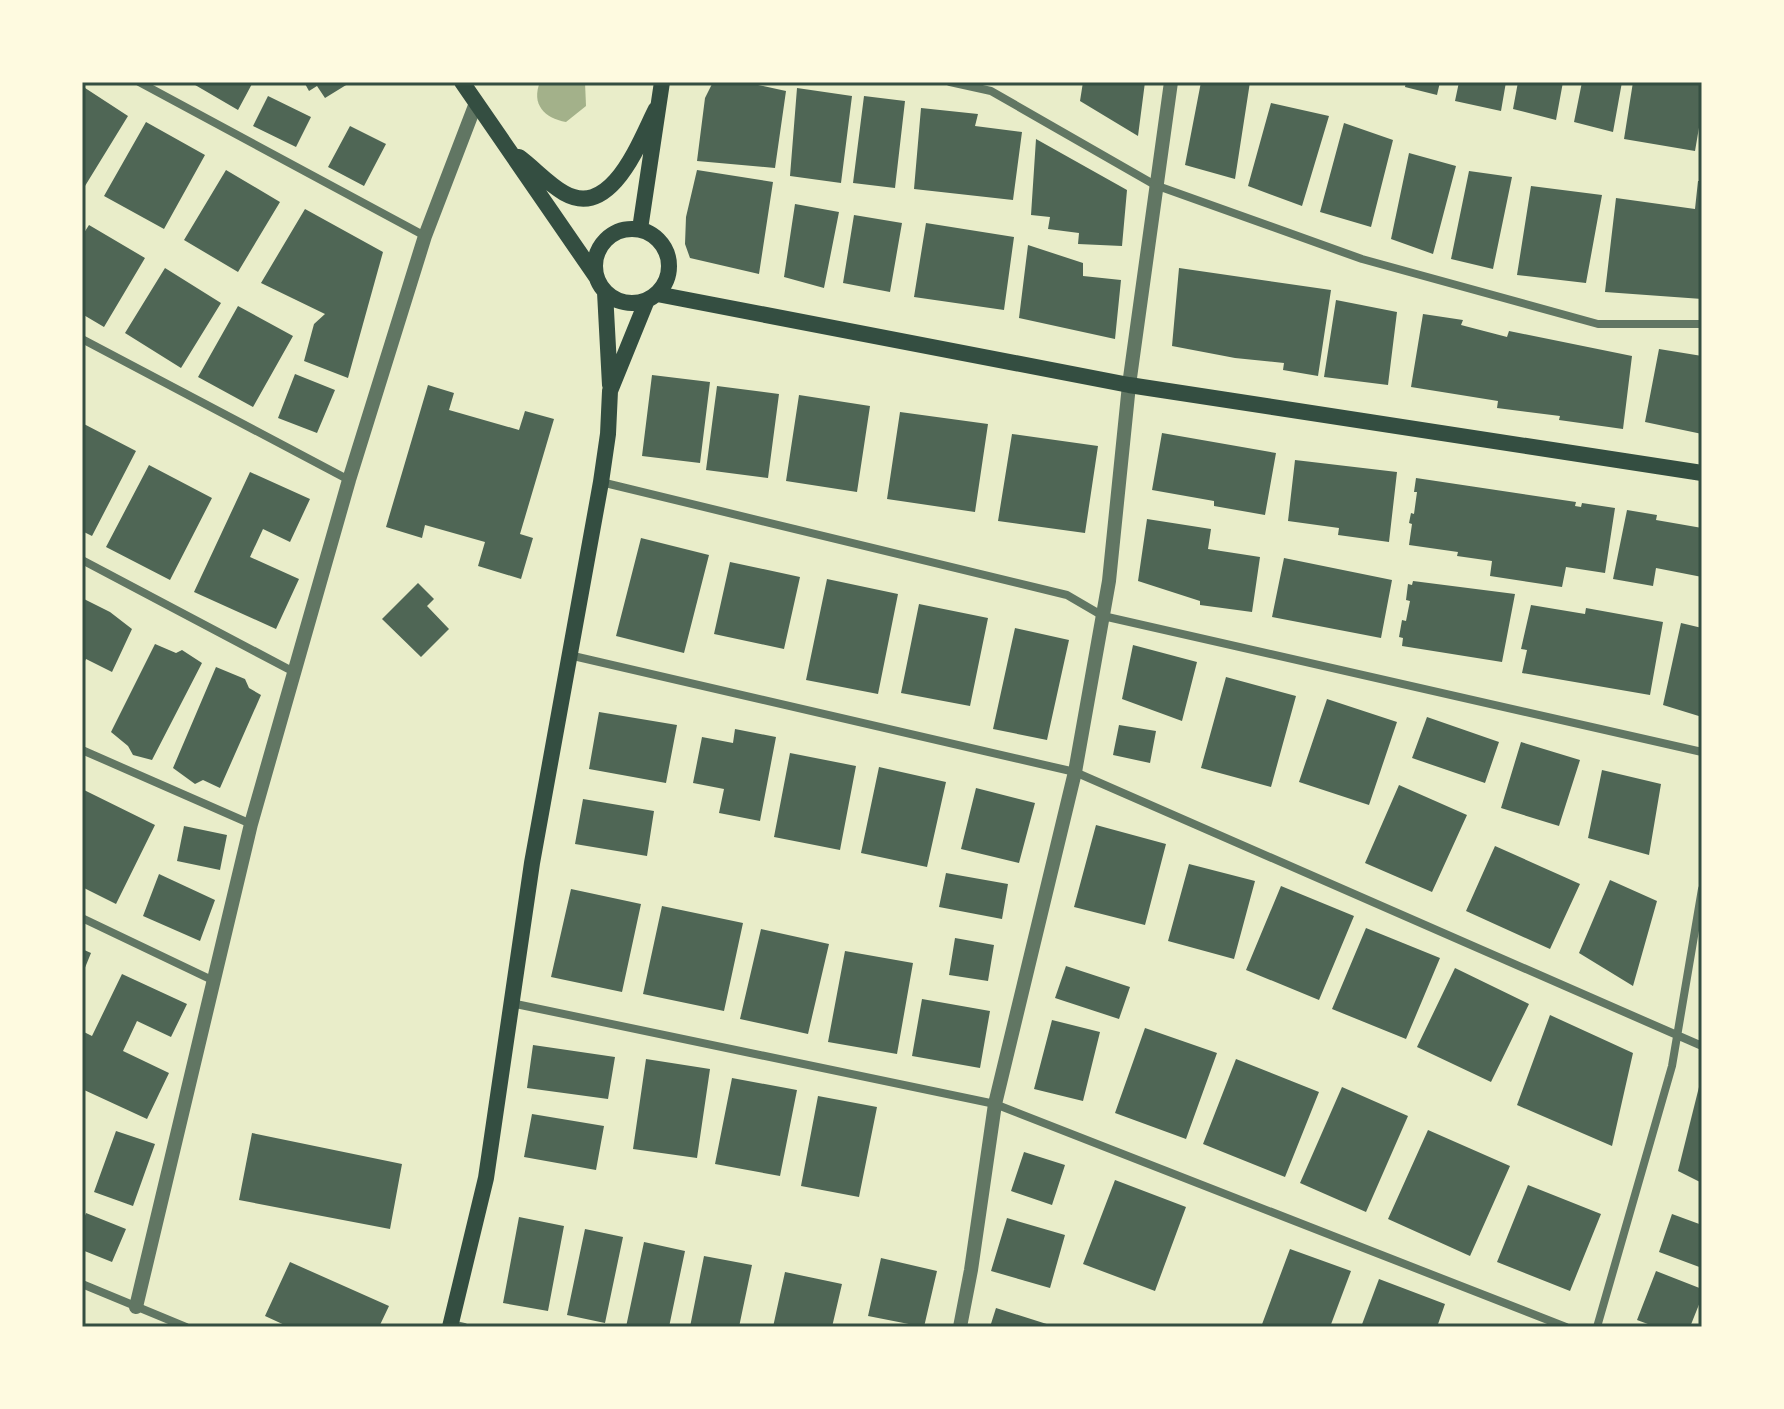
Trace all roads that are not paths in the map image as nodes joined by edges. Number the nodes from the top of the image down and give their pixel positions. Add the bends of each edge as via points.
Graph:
1 (139, 82) edge
2 (462, 82) edge
3 (662, 82) edge
4 (950, 82) edge
5 (1171, 82) edge
6 (476, 103) junction
7 (656, 109) junction
8 (506, 146) junction
9 (1155, 185) junction
10 (640, 229) junction
11 (425, 236) junction
12 (601, 285) junction
13 (652, 297) junction
14 (1702, 324) edge
15 (82, 339) edge
16 (1129, 385) junction
17 (610, 391) junction
18 (1702, 473) edge
19 (349, 480) junction
20 (601, 482) junction
21 (82, 560) edge
22 (1103, 616) junction
23 (569, 655) junction
24 (294, 672) junction
25 (82, 750) edge
26 (1702, 752) edge
27 (1075, 772) junction
28 (251, 824) junction
29 (1702, 889) edge
30 (82, 918) edge
31 (212, 980) junction
32 (510, 1003) junction
33 (1678, 1034) junction
34 (1702, 1046) edge
35 (995, 1104) junction
36 (82, 1284) edge
37 (136, 1307) junction
38 (455, 1326) edge
39 (186, 1327) edge
40 (960, 1327) edge
41 (1566, 1327) edge
42 (1597, 1327) edge

1 - 11 street
2 - 6 main road
3 - 7 main road
4 - 9 street via 991,91
5 - 9 street
6 - 8 main road
6 - 11 street
7 - 8 main road via 622,175 589,198 566,194
7 - 10 main road
8 - 12 main road
9 - 14 street via 1362,259 1598,324
9 - 16 street
10 - 12 main road via 618,231 601,246 596,256
10 - 13 main road via 660,241 669,262 669,274
11 - 19 street
12 - 13 main road via 625,302
12 - 17 main road
13 - 16 main road
13 - 17 main road
15 - 19 street
16 - 18 main road
16 - 22 street
17 - 20 main road
19 - 24 street
20 - 22 street via 1067,595
20 - 23 main road
21 - 24 street
22 - 26 street
22 - 27 street
23 - 27 street
23 - 32 main road
24 - 28 street
25 - 28 street
27 - 33 street
27 - 35 street
28 - 31 street
29 - 33 street
30 - 31 street
31 - 37 street
32 - 35 street
32 - 38 main road via 486,1178
33 - 34 street
33 - 42 street
35 - 40 street
35 - 41 street
36 - 37 street
37 - 39 street

